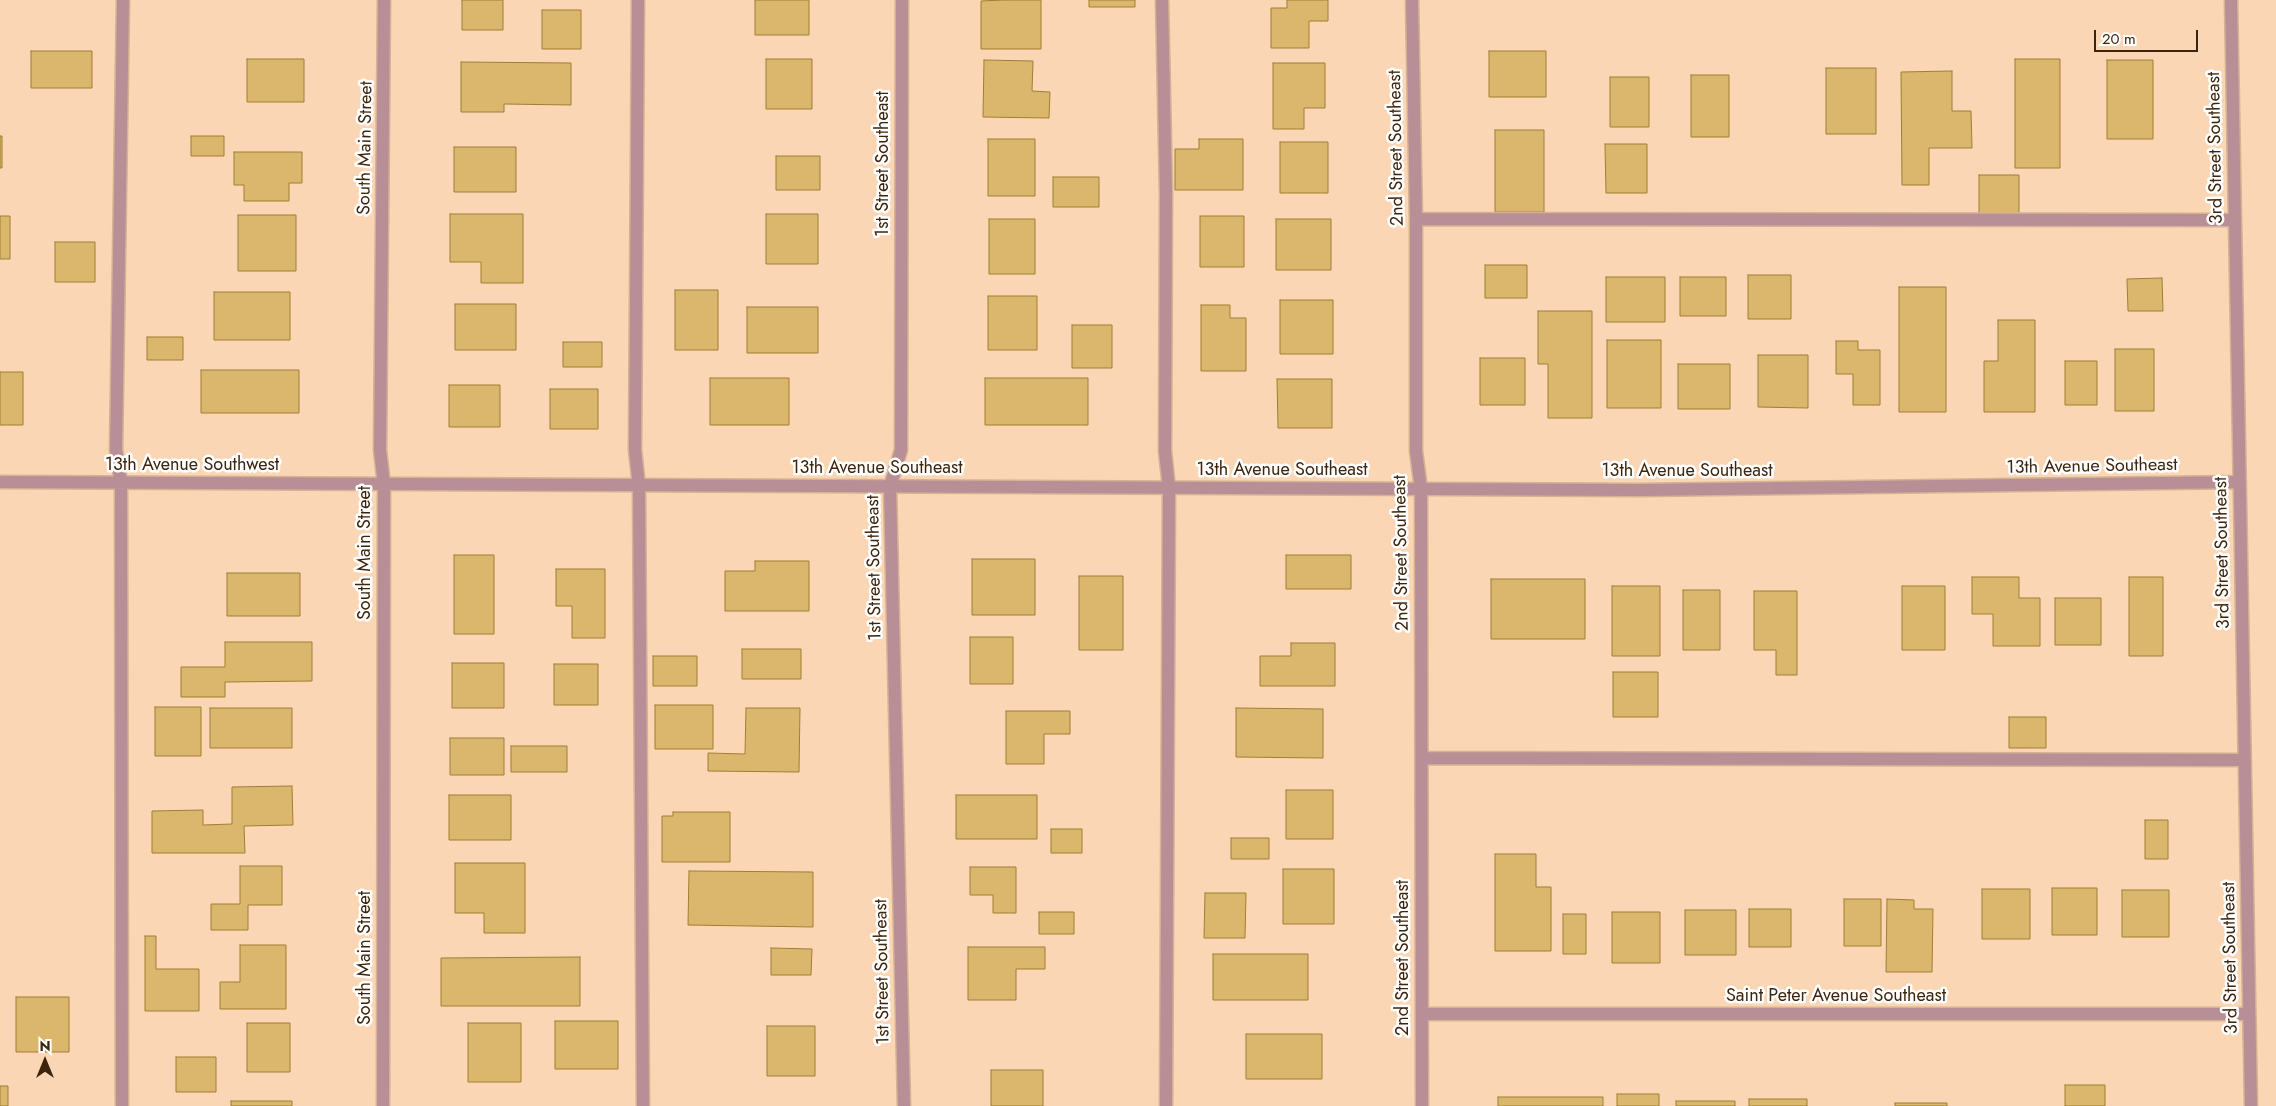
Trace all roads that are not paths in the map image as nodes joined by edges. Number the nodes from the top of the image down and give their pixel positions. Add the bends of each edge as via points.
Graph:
1 (123, 0) edge
2 (384, 0) edge
3 (638, 0) edge
4 (902, 0) edge
5 (1162, 0) edge
6 (1412, 0) edge
7 (2231, 0) edge
8 (1416, 219) junction
9 (2235, 220) junction
10 (0, 482) edge
11 (2240, 482) junction
12 (121, 483) junction
13 (384, 484) junction
14 (639, 486) junction
15 (890, 487) junction
16 (1169, 488) junction
17 (1421, 489) junction
18 (1422, 758) junction
19 (2244, 760) junction
20 (1422, 1014) junction
21 (2250, 1014) junction
22 (122, 1106) edge
23 (383, 1106) edge
24 (643, 1106) edge
25 (904, 1106) edge
26 (1166, 1106) edge
27 (1422, 1106) edge
28 (2251, 1106) edge

1 - 12 street via 116,450
2 - 13 street, South Main Street via 380,450
3 - 14 street via 635,450
4 - 15 street, 1st Street Southeast via 901,450
5 - 16 street via 1166,193 1165,451
6 - 8 street, 2nd Street Southeast
7 - 9 street, 3rd Street Southeast
8 - 9 street
8 - 17 street, 2nd Street Southeast via 1416,451
9 - 11 street, 3rd Street Southeast
10 - 12 street, 13th Avenue Southwest
11 - 17 street, 13th Avenue Southeast via 1640,490
11 - 19 street, 3rd Street Southeast
12 - 13 street, 13th Avenue Southwest
12 - 22 street
13 - 14 street, 13th Avenue Southeast
13 - 23 street, South Main Street
14 - 15 street, 13th Avenue Southeast
14 - 24 street
15 - 16 street, 13th Avenue Southeast
15 - 25 street, 1st Street Southeast
16 - 17 street, 13th Avenue Southeast
16 - 26 street
17 - 18 street, 2nd Street Southeast
18 - 19 street
18 - 20 street, 2nd Street Southeast
19 - 21 street, 3rd Street Southeast
20 - 21 street, Saint Peter Avenue Southeast
20 - 27 street, 2nd Street Southeast
21 - 28 street, 3rd Street Southeast

